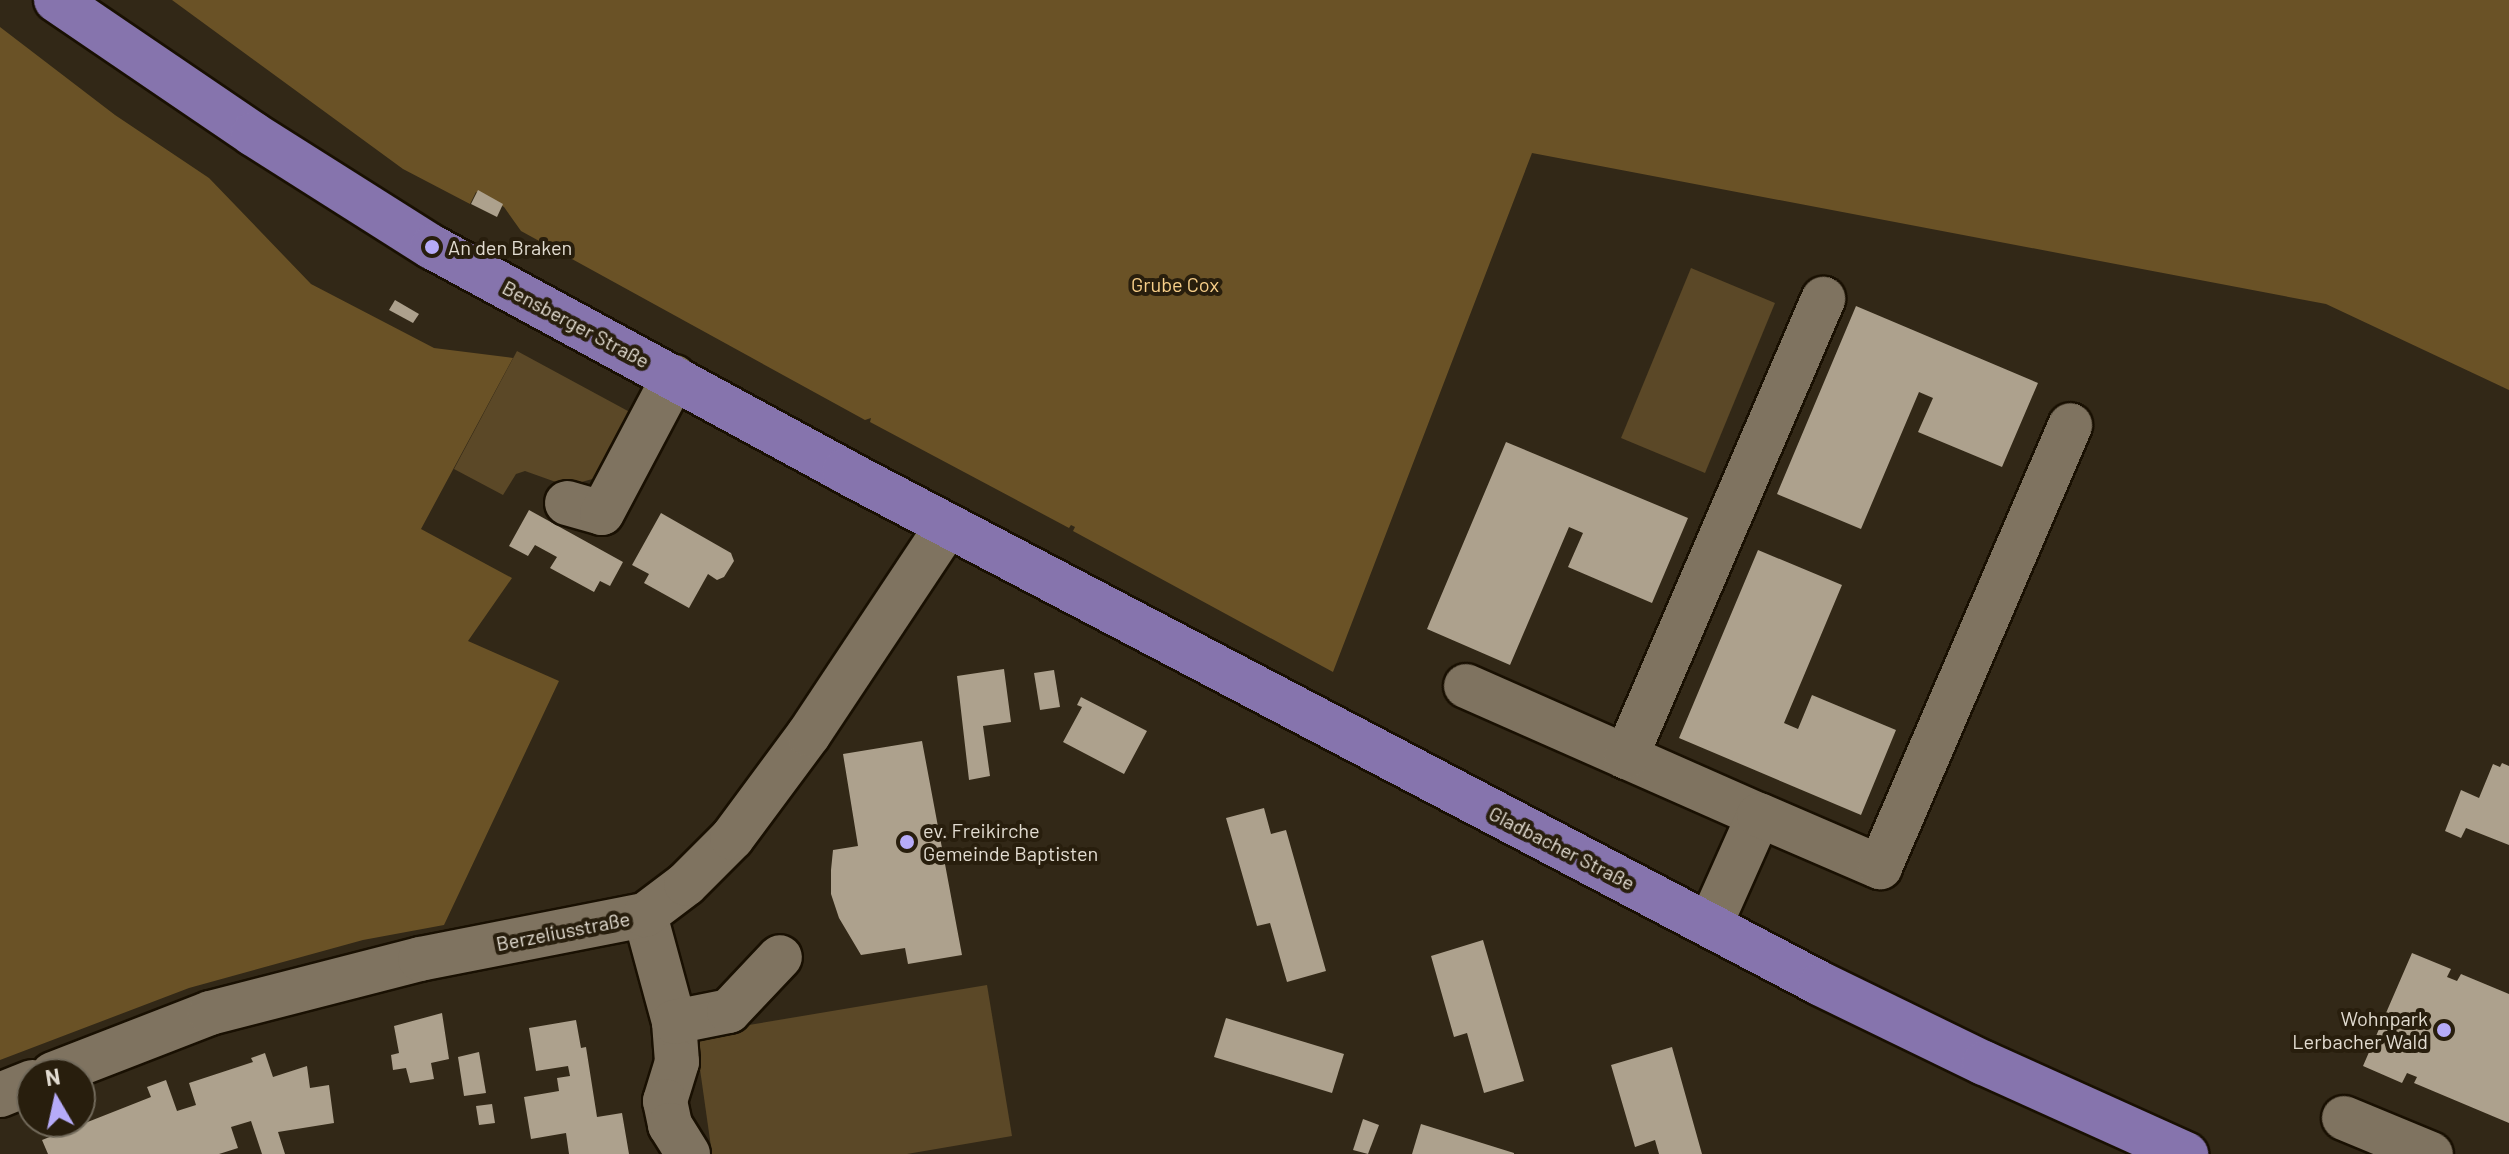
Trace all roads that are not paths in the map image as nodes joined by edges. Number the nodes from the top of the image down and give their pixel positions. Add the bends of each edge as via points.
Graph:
1 (56, 0) edge
2 (1823, 299) dead end
3 (674, 377) junction
4 (2070, 425) dead end
5 (567, 503) dead end
6 (947, 526) junction
7 (1466, 686) dead end
8 (1626, 757) junction
9 (1759, 815) junction
10 (645, 915) junction
11 (1710, 925) junction
12 (780, 957) dead end
13 (674, 1022) junction
14 (94, 1058) edge
15 (2344, 1118) dead end
16 (688, 1154) edge
17 (2186, 1154) edge
18 (2431, 1154) edge

1 - 3 main road, Bensberger Straße via 385,218
2 - 8 street
3 - 5 street via 602,513
3 - 6 main road, Bensberger Straße
4 - 9 street via 1880,867
6 - 10 street, Berzeliusstraße via 809,734 732,838
6 - 11 main road, Gladbacher Straße
7 - 8 street
8 - 9 street
9 - 11 street
10 - 13 street
10 - 14 street, Berzeliusstraße via 420,959 210,1013
11 - 17 main road, Gladbacher Straße via 1984,1063
12 - 13 street via 729,1011
13 - 16 street via 677,1062 665,1101 670,1125
15 - 18 street

